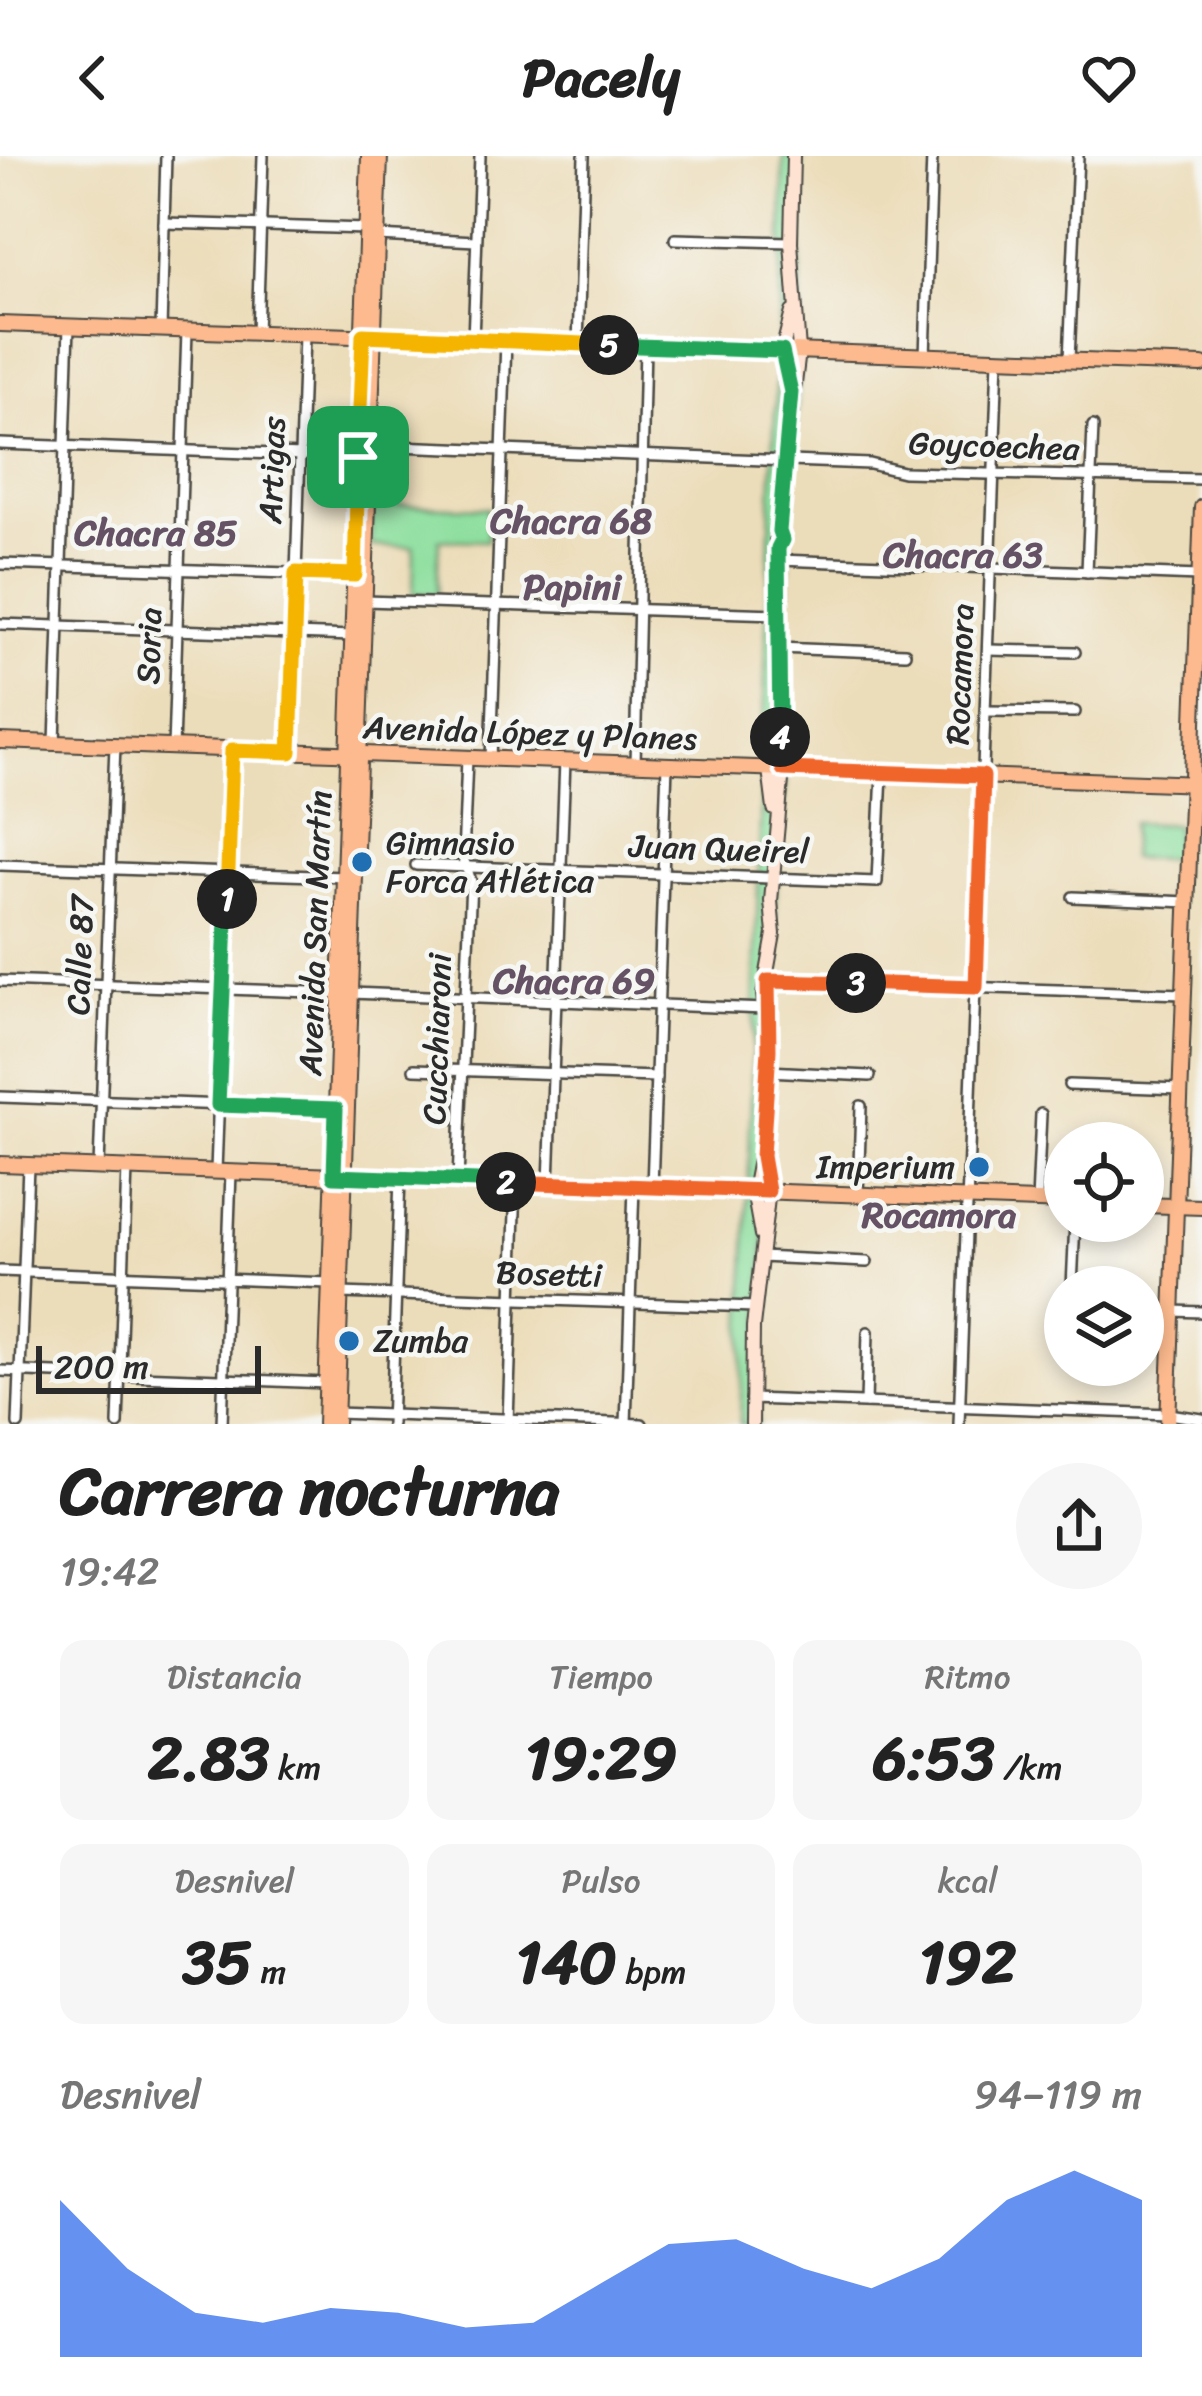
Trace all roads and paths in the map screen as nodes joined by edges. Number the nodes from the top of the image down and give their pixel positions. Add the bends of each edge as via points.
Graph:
1 (166, 156) edge
2 (263, 156) edge
3 (369, 156) edge
4 (380, 156) edge
5 (479, 156) edge
6 (584, 156) edge
7 (793, 156) edge
8 (932, 156) edge
9 (1078, 156) edge
10 (164, 223) junction
11 (262, 226) junction
12 (372, 232) junction
13 (675, 239) dead end
14 (476, 241) junction
15 (791, 242) junction
16 (794, 308) junction
17 (0, 324) edge
18 (69, 326) junction
19 (161, 329) junction
20 (187, 331) junction
21 (257, 332) junction
22 (304, 334) junction
23 (368, 336) junction
24 (473, 340) junction
25 (506, 341) junction
26 (578, 344) junction
27 (645, 346) junction
28 (782, 351) junction
29 (799, 351) junction
30 (925, 356) junction
31 (998, 358) junction
32 (1069, 361) junction
33 (1202, 365) edge
34 (791, 392) junction
35 (1093, 426) dead end
36 (0, 444) edge
37 (370, 445) junction
38 (64, 446) junction
39 (182, 451) junction
40 (502, 451) junction
41 (299, 455) junction
42 (642, 455) junction
43 (358, 457) junction
44 (786, 460) junction
45 (994, 474) junction
46 (1091, 475) junction
47 (1202, 479) edge
48 (1202, 506) edge
49 (778, 554) junction
50 (0, 565) edge
51 (61, 566) junction
52 (991, 568) junction
53 (179, 570) junction
54 (1087, 572) junction
55 (296, 573) junction
56 (355, 575) junction
57 (1199, 576) edge
58 (364, 601) junction
59 (496, 606) junction
60 (638, 610) junction
61 (777, 614) junction
62 (0, 624) edge
63 (59, 626) junction
64 (177, 630) junction
65 (294, 634) junction
66 (353, 636) junction
67 (778, 648) junction
68 (988, 650) junction
69 (1075, 652) dead end
70 (905, 653) dead end
71 (986, 712) junction
72 (1075, 712) dead end
73 (0, 741) edge
74 (55, 743) junction
75 (115, 746) junction
76 (172, 748) junction
77 (232, 750) junction
78 (290, 752) junction
79 (354, 754) junction
80 (467, 758) junction
81 (490, 759) junction
82 (565, 761) junction
83 (634, 764) junction
84 (667, 765) junction
85 (776, 769) junction
86 (881, 772) junction
87 (983, 776) junction
88 (1197, 783) edge
89 (0, 865) edge
90 (416, 865) dead end
91 (466, 867) junction
92 (110, 869) junction
93 (560, 870) junction
94 (228, 873) junction
95 (663, 874) junction
96 (345, 878) junction
97 (774, 878) junction
98 (1073, 897) dead end
99 (1188, 902) junction
100 (0, 981) edge
101 (767, 983) junction
102 (106, 985) junction
103 (976, 987) junction
104 (223, 989) junction
105 (346, 993) junction
106 (1184, 994) junction
107 (465, 998) junction
108 (556, 1002) junction
109 (658, 1005) junction
110 (766, 1006) junction
111 (414, 1069) dead end
112 (463, 1070) junction
113 (767, 1071) junction
114 (553, 1074) junction
115 (870, 1076) dead end
116 (656, 1077) junction
117 (1069, 1084) dead end
118 (1181, 1089) junction
119 (0, 1097) edge
120 (101, 1101) junction
121 (218, 1105) junction
122 (861, 1106) dead end
123 (336, 1109) junction
124 (1041, 1114) dead end
125 (0, 1163) edge
126 (28, 1165) junction
127 (99, 1167) junction
128 (127, 1168) junction
129 (224, 1172) junction
130 (339, 1176) junction
131 (400, 1178) junction
132 (458, 1180) junction
133 (516, 1182) junction
134 (549, 1183) junction
135 (634, 1186) junction
136 (652, 1187) junction
137 (761, 1191) junction
138 (858, 1195) junction
139 (968, 1198) junction
140 (1036, 1201) junction
141 (1044, 1201) edge
142 (1164, 1206) edge
143 (1177, 1206) junction
144 (1202, 1207) edge
145 (760, 1257) junction
146 (866, 1262) dead end
147 (0, 1271) edge
148 (24, 1272) junction
149 (123, 1276) junction
150 (227, 1280) junction
151 (336, 1288) junction
152 (396, 1294) junction
153 (512, 1300) junction
154 (630, 1304) junction
155 (754, 1307) junction
156 (1173, 1311) junction
157 (1202, 1312) edge
158 (868, 1332) dead end
159 (0, 1371) edge
160 (20, 1371) junction
161 (120, 1375) junction
162 (224, 1379) junction
163 (327, 1383) junction
164 (752, 1399) junction
165 (866, 1403) junction
166 (960, 1406) junction
167 (1168, 1419) edge
168 (1202, 1419) edge
169 (332, 1420) edge
170 (392, 1420) edge
171 (508, 1422) edge
172 (18, 1424) edge
173 (118, 1424) edge
174 (222, 1424) edge
175 (626, 1424) edge
176 (642, 1424) edge
177 (752, 1424) edge
178 (959, 1424) edge

1 - 10 street
2 - 11 street
3 - 12 main road, Avenida San Martín
4 - 12 main road, Avenida San Martín
5 - 14 street
6 - 26 street
7 - 15 main road
8 - 30 street
9 - 32 street
10 - 11 street
10 - 19 street
11 - 12 street
11 - 21 street
12 - 14 street
12 - 23 main road, Avenida San Martín
13 - 15 street
14 - 24 street
15 - 16 main road
16 - 28 main road
16 - 29 main road
17 - 18 main road
18 - 19 main road
18 - 38 street
19 - 20 main road
20 - 21 main road
20 - 39 street, Soria
21 - 22 main road
22 - 23 main road
22 - 41 street, Artigas
23 - 24 main road
23 - 37 main road, Avenida San Martín
23 - 43 main road, Avenida San Martín
24 - 25 main road
25 - 26 main road
25 - 40 street
26 - 27 main road
27 - 28 main road
27 - 42 street
28 - 29 main road
28 - 34 main road
29 - 30 main road
29 - 34 main road
30 - 31 main road
31 - 32 main road
31 - 45 street, Rocamora
32 - 33 main road
34 - 44 main road
35 - 46 street
36 - 38 street
37 - 40 street, Goycoechea
37 - 58 main road, Avenida San Martín
38 - 39 street
38 - 51 street
39 - 41 street
39 - 53 street, Soria
40 - 42 street, Goycoechea
40 - 59 street
41 - 43 street
41 - 55 street, Artigas
42 - 44 street, Goycoechea
42 - 60 street
43 - 56 main road, Avenida San Martín
44 - 45 street, Goycoechea
44 - 49 main road
45 - 46 street, Goycoechea
45 - 52 street, Rocamora
46 - 47 street, Goycoechea
46 - 54 street
48 - 57 main road
49 - 52 street
49 - 61 main road
50 - 51 street
51 - 53 street
51 - 63 street
52 - 54 street
52 - 68 street, Rocamora
53 - 55 street
53 - 64 street, Soria
54 - 57 street
55 - 56 street
55 - 65 street, Artigas
56 - 66 main road, Avenida San Martín
57 - 88 main road
58 - 59 street
58 - 79 main road, Avenida San Martín
59 - 60 street
59 - 81 street
60 - 61 street
60 - 83 street
61 - 67 main road
62 - 63 street
63 - 64 street
63 - 74 street
64 - 65 street
64 - 76 street, Soria
65 - 66 street
65 - 78 street, Artigas
66 - 79 main road, Avenida San Martín
67 - 70 street
67 - 85 main road
68 - 69 street
68 - 71 street, Rocamora
71 - 72 street
71 - 87 street, Rocamora
73 - 74 main road, Avenida López y Planes
74 - 75 main road, Avenida López y Planes
75 - 76 main road, Avenida López y Planes
75 - 92 street, Calle 87
76 - 77 main road, Avenida López y Planes
77 - 78 main road, Avenida López y Planes
77 - 94 street
78 - 79 main road, Avenida López y Planes
79 - 80 main road, Avenida López y Planes
79 - 96 main road, Avenida San Martín
79 - 105 main road, Avenida San Martín
80 - 81 main road, Avenida López y Planes
80 - 91 street, Cucchiaroni
81 - 82 main road, Avenida López y Planes
82 - 83 main road, Avenida López y Planes
82 - 93 street
83 - 84 main road, Avenida López y Planes
84 - 85 main road, Avenida López y Planes
84 - 95 street
85 - 86 main road, Avenida López y Planes
85 - 97 main road
86 - 87 main road, Avenida López y Planes
86 - 97 street, Juan Queirel via 877,882
87 - 88 main road, Avenida López y Planes
87 - 103 street, Rocamora
88 - 99 main road
89 - 92 street
90 - 91 street, Juan Queirel
91 - 93 street, Juan Queirel
91 - 107 street, Cucchiaroni
92 - 94 street
92 - 102 street, Calle 87
93 - 95 street, Juan Queirel
93 - 108 street
94 - 96 street
94 - 104 street
95 - 97 street, Juan Queirel
95 - 109 street
96 - 105 main road, Avenida San Martín
97 - 101 main road
98 - 99 street
99 - 106 main road
100 - 102 street
101 - 103 street
101 - 110 main road
102 - 104 street
102 - 120 street, Calle 87
103 - 106 street
103 - 139 street, Rocamora
104 - 105 street
104 - 121 street
105 - 107 street
105 - 123 main road, Avenida San Martín
105 - 130 main road, Avenida San Martín
106 - 118 main road
107 - 108 street
107 - 112 street, Cucchiaroni
108 - 109 street
108 - 114 street
109 - 110 street
109 - 116 street
110 - 113 main road
111 - 112 street
112 - 114 street
112 - 132 street, Cucchiaroni
113 - 115 street
113 - 137 main road
114 - 116 street
114 - 134 street
116 - 136 street
117 - 118 street
118 - 143 main road
119 - 120 street
120 - 121 street
120 - 127 street, Calle 87
121 - 123 street
121 - 129 street
122 - 138 street
123 - 130 main road, Avenida San Martín
124 - 140 street
125 - 126 main road
126 - 127 main road
126 - 148 street
127 - 128 main road
128 - 129 main road
128 - 149 street
129 - 130 main road
129 - 150 street
130 - 131 main road
130 - 151 main road, Avenida San Martín
131 - 132 main road
131 - 152 street
132 - 133 main road
133 - 134 main road
133 - 153 street
134 - 135 main road
135 - 136 main road
135 - 154 street
136 - 137 main road
137 - 138 main road
137 - 145 main road
138 - 139 main road
139 - 140 main road
139 - 166 street, Rocamora
140 - 141 main road
142 - 143 main road
143 - 144 main road
143 - 156 main road
145 - 146 street
145 - 155 main road
147 - 148 street, Bosetti
148 - 149 street, Bosetti
148 - 160 street
149 - 150 street, Bosetti
149 - 161 street
150 - 151 street, Bosetti
150 - 162 street
151 - 152 street, Bosetti
151 - 163 main road, Avenida San Martín
151 - 169 main road, Avenida San Martín
152 - 153 street, Bosetti
152 - 170 street
153 - 154 street, Bosetti
153 - 171 street
154 - 155 street, Bosetti
154 - 175 street
155 - 164 main road
156 - 157 street
156 - 167 main road
158 - 165 street
159 - 160 street
160 - 161 street
160 - 172 street
161 - 162 street
161 - 173 street
162 - 163 street
162 - 174 street
163 - 169 main road, Avenida San Martín
164 - 165 street
164 - 177 main road
165 - 166 street
166 - 167 street
166 - 178 street, Rocamora
167 - 168 street
169 - 170 street
170 - 171 street
171 - 175 street
175 - 176 street

